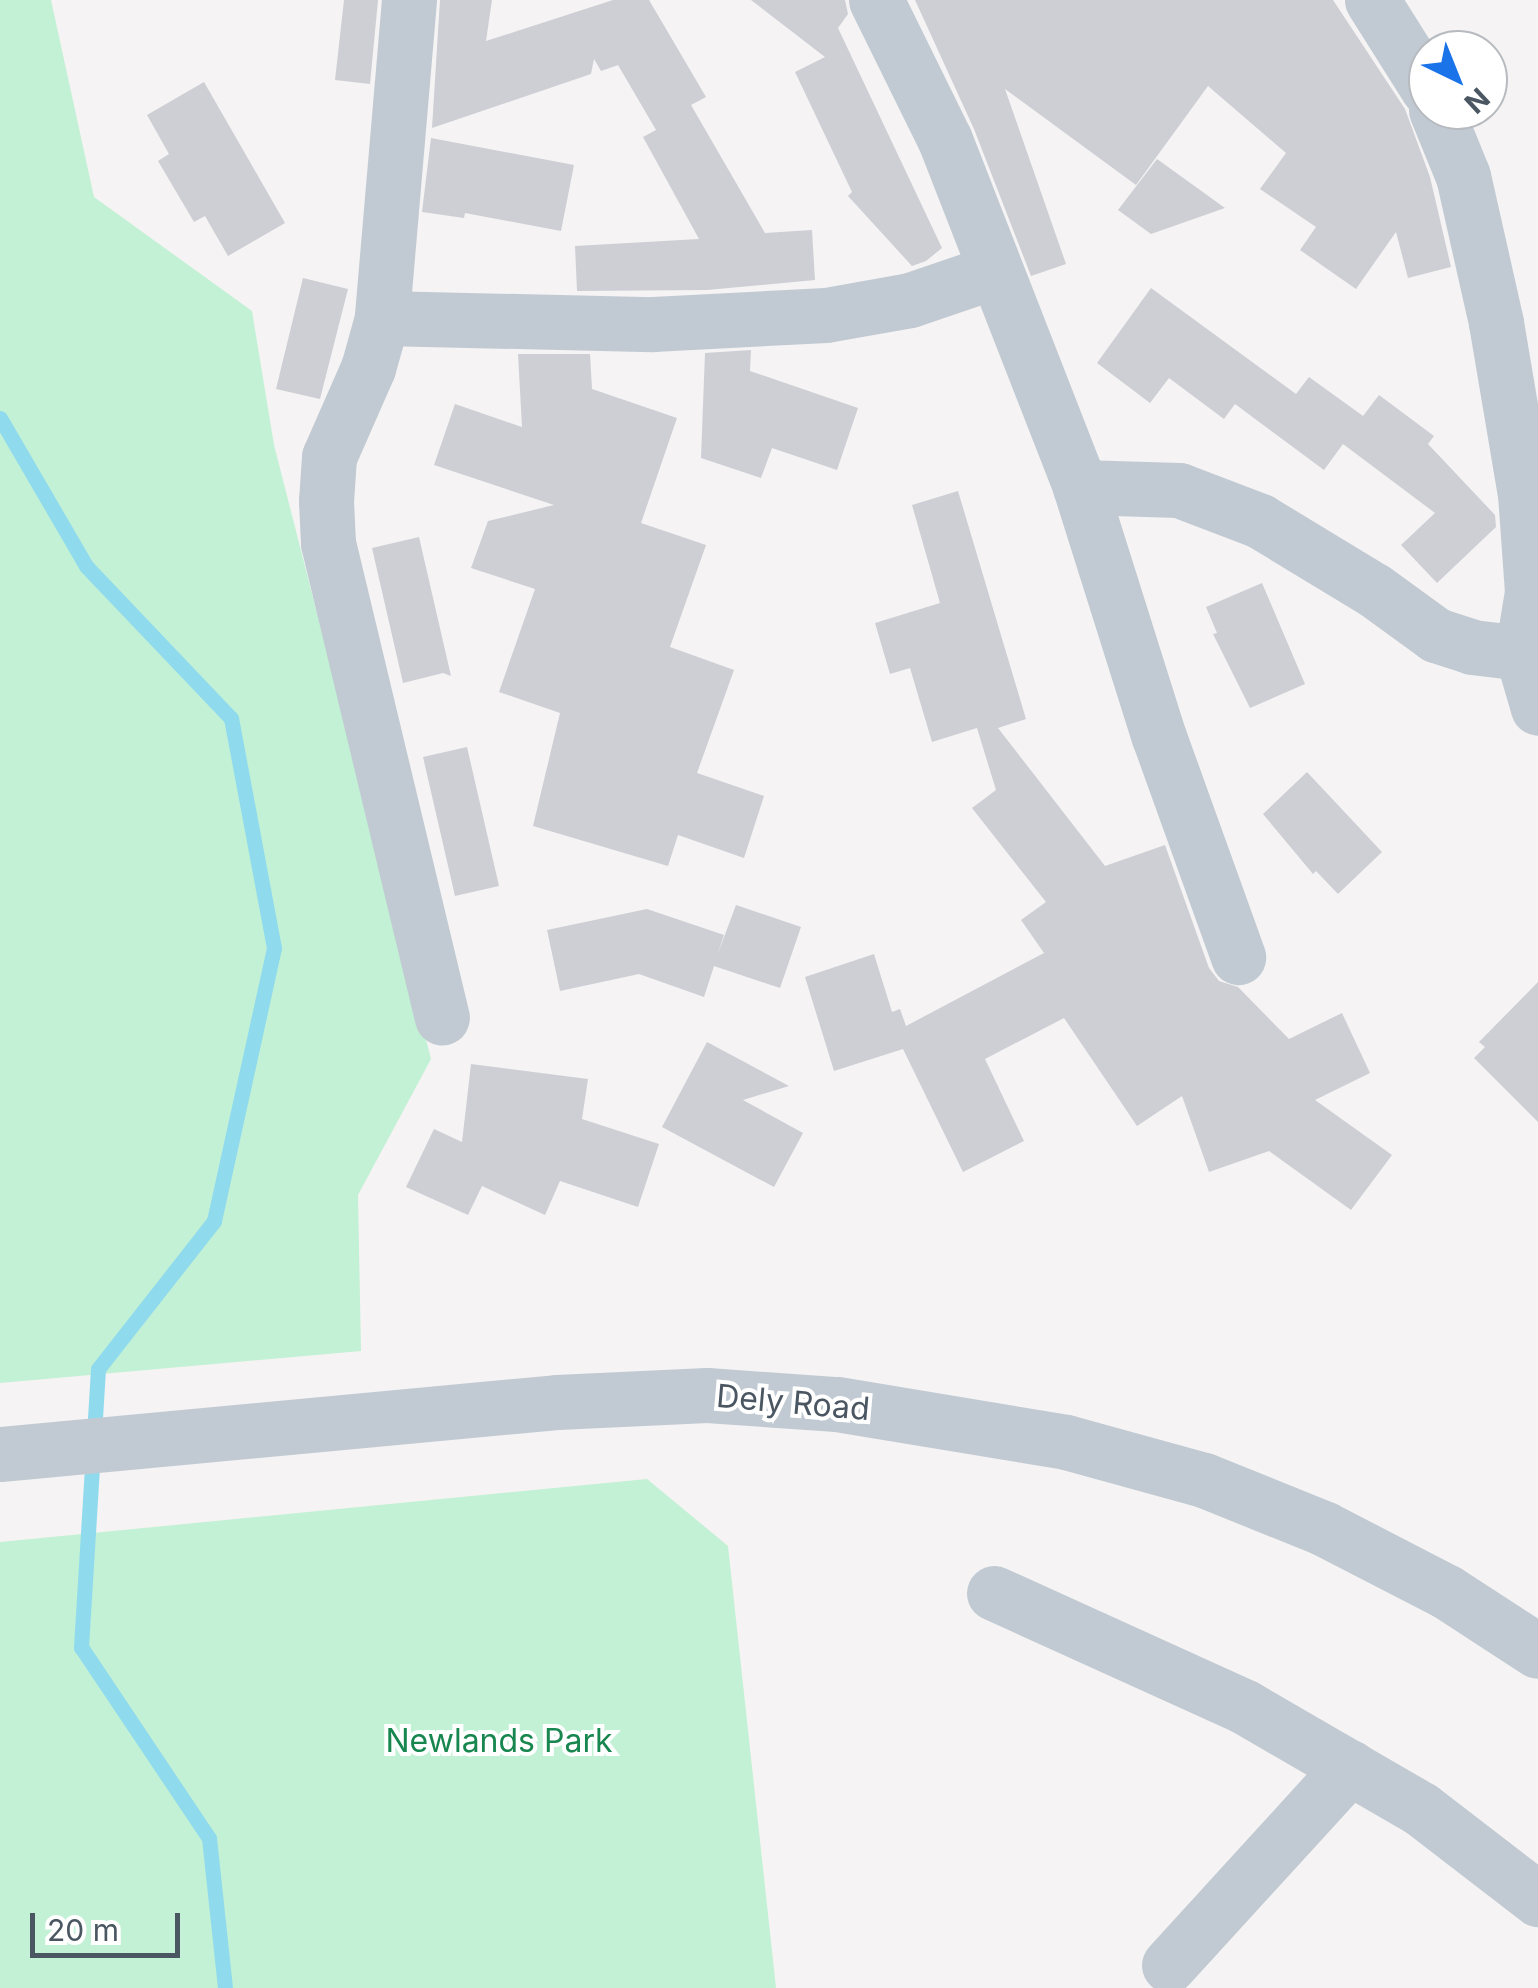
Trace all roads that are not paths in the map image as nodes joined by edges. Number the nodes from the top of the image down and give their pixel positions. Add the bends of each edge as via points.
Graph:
1 (409, 0) edge
2 (876, 0) edge
3 (1372, 0) edge
4 (1408, 58) edge
5 (1444, 130) edge
6 (995, 271) junction
7 (382, 318) junction
8 (1080, 488) junction
9 (1522, 654) junction
10 (1538, 708) edge
11 (1238, 957) dead end
12 (442, 1016) dead end
13 (0, 1454) edge
14 (994, 1593) dead end
15 (1538, 1652) edge
16 (1350, 1766) junction
17 (1538, 1899) edge
18 (1169, 1964) dead end

1 - 7 street
2 - 6 street via 944,140
3 - 4 street
5 - 9 street via 1463,176 1522,475 1532,592
6 - 7 street via 910,300 826,314 654,324
6 - 8 street
7 - 12 street via 329,457 328,543
8 - 9 street via 1178,490 1260,521 1436,635
8 - 11 street
9 - 10 street
13 - 15 street, Dely Road via 557,1402 706,1395 855,1407 1066,1442 1204,1480 1325,1529 1447,1592
14 - 16 street via 1246,1708
16 - 17 street via 1421,1810
16 - 18 street

